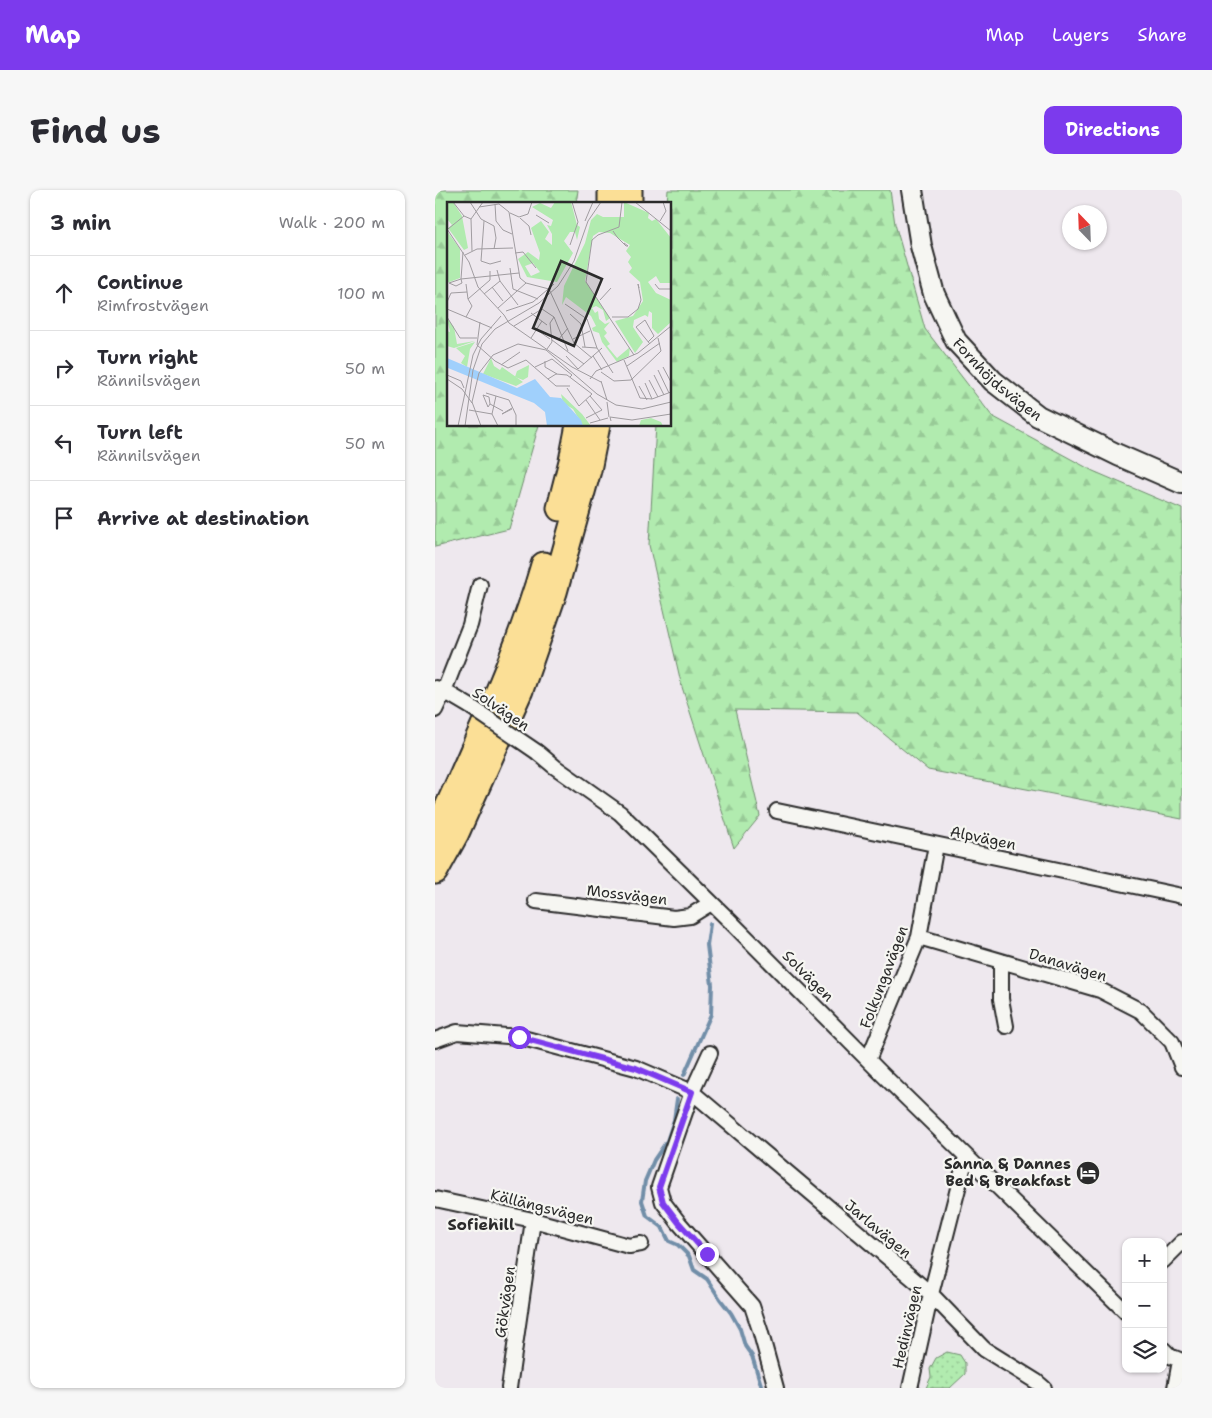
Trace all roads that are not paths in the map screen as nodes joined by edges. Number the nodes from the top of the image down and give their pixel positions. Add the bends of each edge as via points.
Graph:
1 (912, 190) edge
2 (579, 426) edge
3 (597, 426) edge
4 (1182, 483) edge
5 (480, 585) dead end
6 (440, 689) edge
7 (435, 710) edge
8 (777, 811) dead end
9 (435, 834) edge
10 (936, 845) junction
11 (435, 871) edge
12 (1182, 896) edge
13 (536, 900) dead end
14 (711, 903) junction
15 (919, 937) junction
16 (1001, 961) junction
17 (1006, 1026) dead end
18 (435, 1040) edge
19 (709, 1053) dead end
20 (868, 1060) junction
21 (1182, 1067) edge
22 (692, 1092) junction
23 (966, 1157) junction
24 (435, 1199) edge
25 (533, 1220) junction
26 (1182, 1242) edge
27 (641, 1244) dead end
28 (1167, 1258) edge
29 (931, 1294) junction
30 (1122, 1304) edge
31 (1167, 1353) edge
32 (1181, 1361) edge
33 (509, 1388) edge
34 (776, 1388) edge
35 (910, 1388) edge
36 (1044, 1388) edge
37 (1175, 1388) edge

1 - 4 street, Fornhöjdsvägen via 921,246 934,294 956,341 993,382 1038,416
2 - 9 highway via 538,586 502,686
3 - 11 highway via 554,592 520,690 456,833
5 - 6 street via 470,625
6 - 7 street
6 - 14 street, Solvägen, bridge via 537,752 620,813
8 - 10 street, Alpvägen
10 - 12 street, Alpvägen
10 - 15 street, Folkungavägen
13 - 14 street, Mossvägen via 674,918 690,916
14 - 20 street, Solvägen
15 - 16 street, Danavägen
15 - 20 street, Folkungavägen
16 - 17 street via 1001,999
16 - 21 street, Danavägen via 1100,990 1141,1011 1172,1042
18 - 22 street, Jarlavägen via 457,1032 519,1037 636,1068
19 - 22 street
20 - 23 street, Solvägen
22 - 29 street, Jarlavägen
22 - 34 street via 659,1187 663,1202 752,1306
23 - 29 street, Hedinvägen
23 - 30 street, Solvägen
24 - 25 street, Källängsvägen
25 - 27 street, Källängsvägen via 629,1246
25 - 33 street, Gökvägen
26 - 28 street
29 - 35 street, Hedinvägen
29 - 36 street, Jarlavägen via 984,1349
31 - 32 street
32 - 37 street

